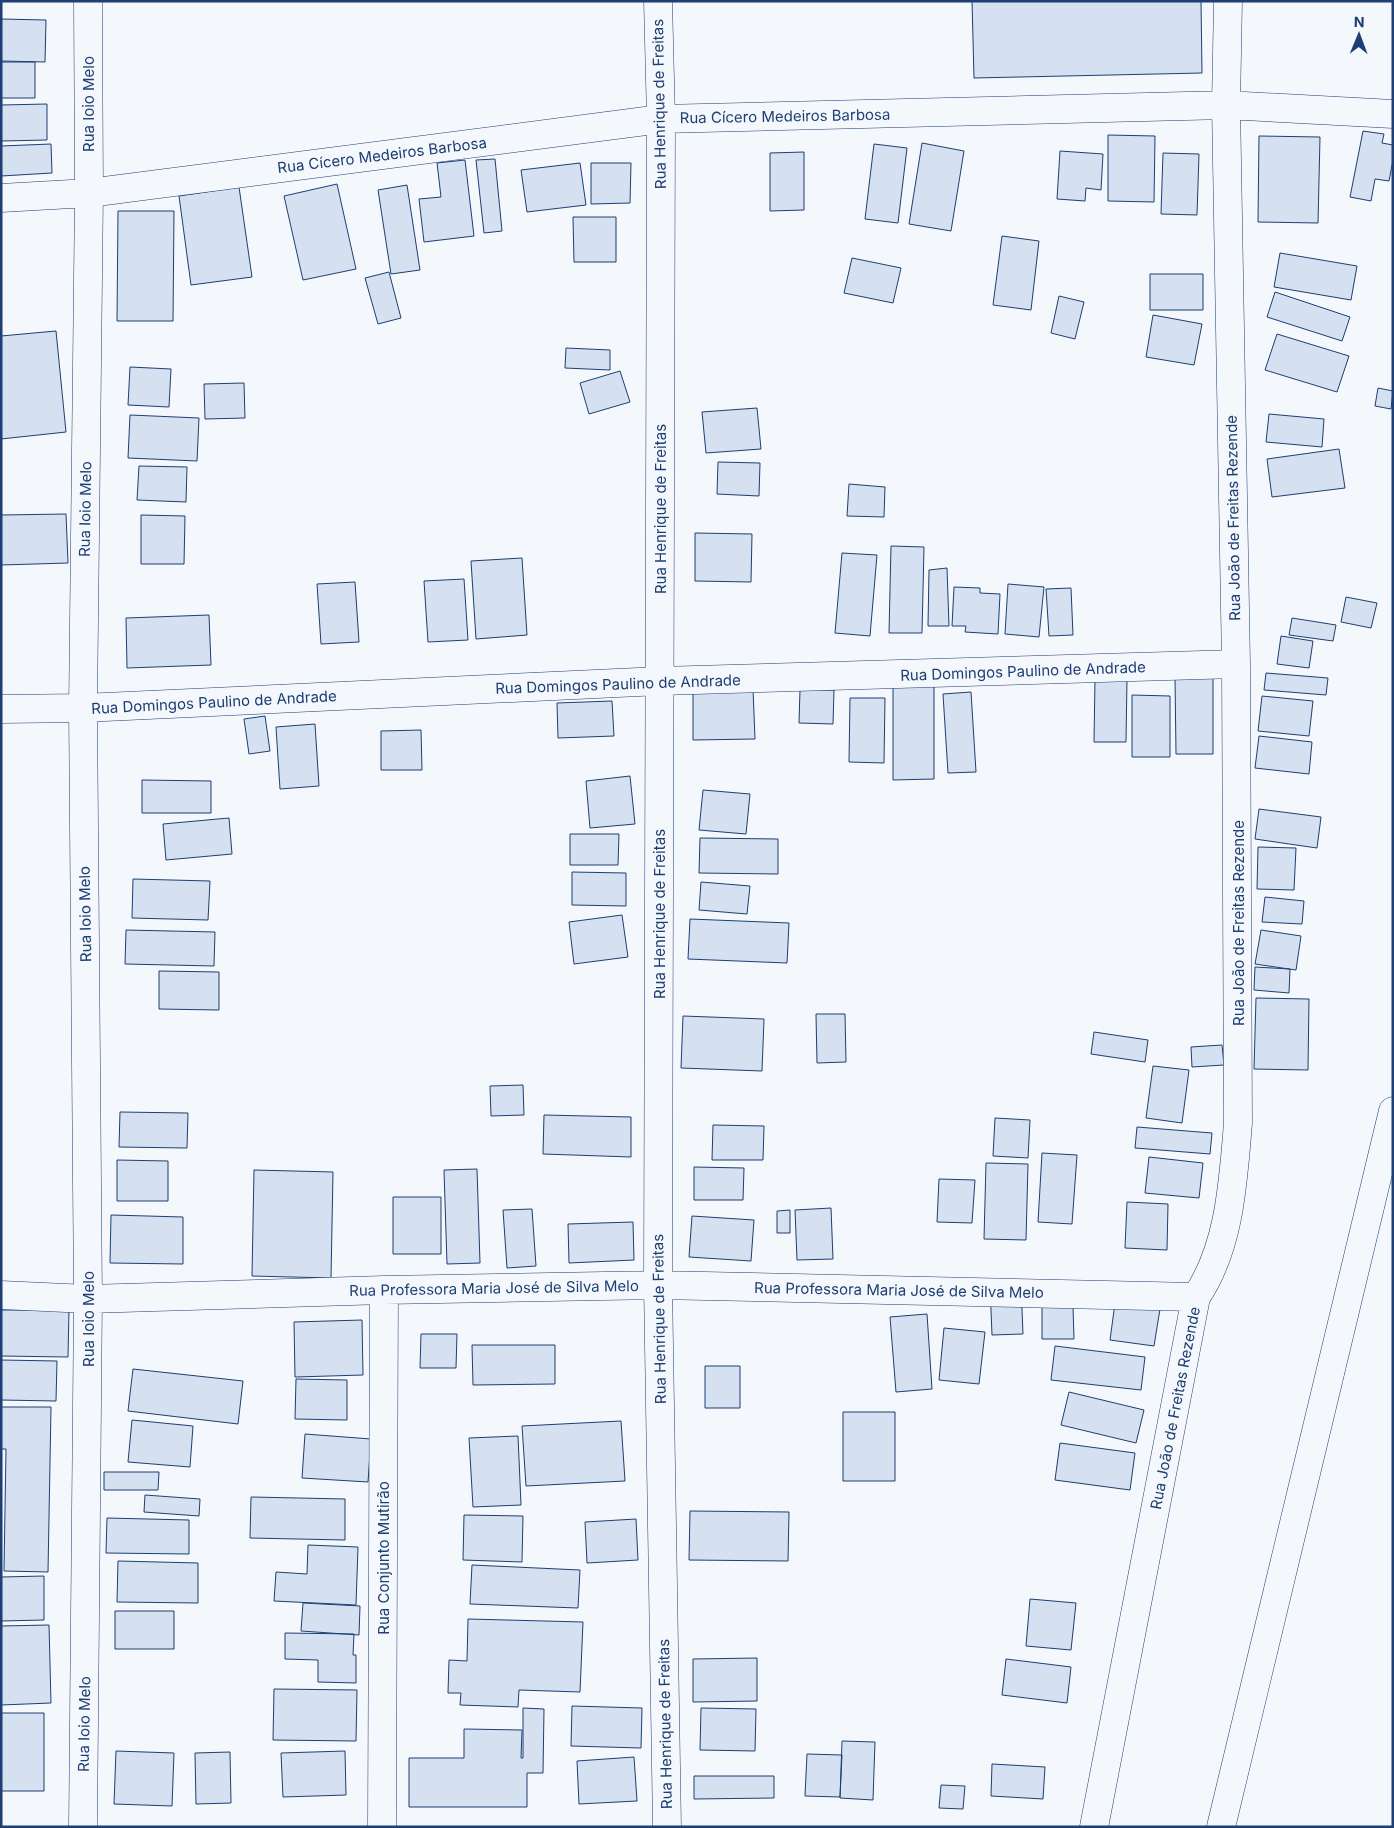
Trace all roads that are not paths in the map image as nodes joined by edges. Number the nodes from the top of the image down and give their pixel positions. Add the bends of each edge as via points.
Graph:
1 (88, 1) edge
2 (658, 1) edge
3 (1228, 1) edge
4 (1226, 104) junction
5 (1393, 114) edge
6 (661, 119) junction
7 (89, 193) junction
8 (1, 198) edge
9 (1236, 664) junction
10 (660, 681) junction
11 (83, 708) junction
12 (1, 709) edge
13 (1393, 1111) edge
14 (658, 1285) junction
15 (384, 1290) junction
16 (1, 1295) edge
17 (1196, 1297) junction
18 (88, 1299) junction
19 (83, 1827) edge
20 (382, 1827) edge
21 (667, 1827) edge
22 (1094, 1827) edge
23 (1221, 1827) edge

1 - 7 main road, Rua Ioio Melo
2 - 6 main road, Rua Henrique de Freitas
3 - 4 main road, Rua João de Freitas Rezende
4 - 5 main road, Rua Cícero Medeiros Barbosa
4 - 6 main road, Rua Cícero Medeiros Barbosa
4 - 9 main road, Rua João de Freitas Rezende
6 - 7 main road, Rua Cícero Medeiros Barbosa
6 - 10 main road, Rua Henrique de Freitas
7 - 8 main road, Rua Cícero Medeiros Barbosa
7 - 11 main road, Rua Ioio Melo
9 - 10 main road, Rua Domingos Paulino de Andrade
9 - 17 main road, Rua João de Freitas Rezende via 1238,1123 1235,1162 1220,1250 1208,1280
10 - 11 main road, Rua Domingos Paulino de Andrade
10 - 14 main road, Rua Henrique de Freitas
11 - 12 main road, Rua Domingos Paulino de Andrade
11 - 18 main road, Rua Ioio Melo
13 - 23 main road
14 - 15 main road, Rua Professora Maria José de Silva Melo
14 - 17 main road, Rua Professora Maria José de Silva Melo
14 - 21 main road, Rua Henrique de Freitas
15 - 18 main road, Rua Professora Maria José de Silva Melo
15 - 20 main road, Rua Conjunto Mutirão
16 - 18 main road, Rua Professora Maria José de Silva Melo
17 - 22 main road, Rua João de Freitas Rezende
18 - 19 main road, Rua Ioio Melo

